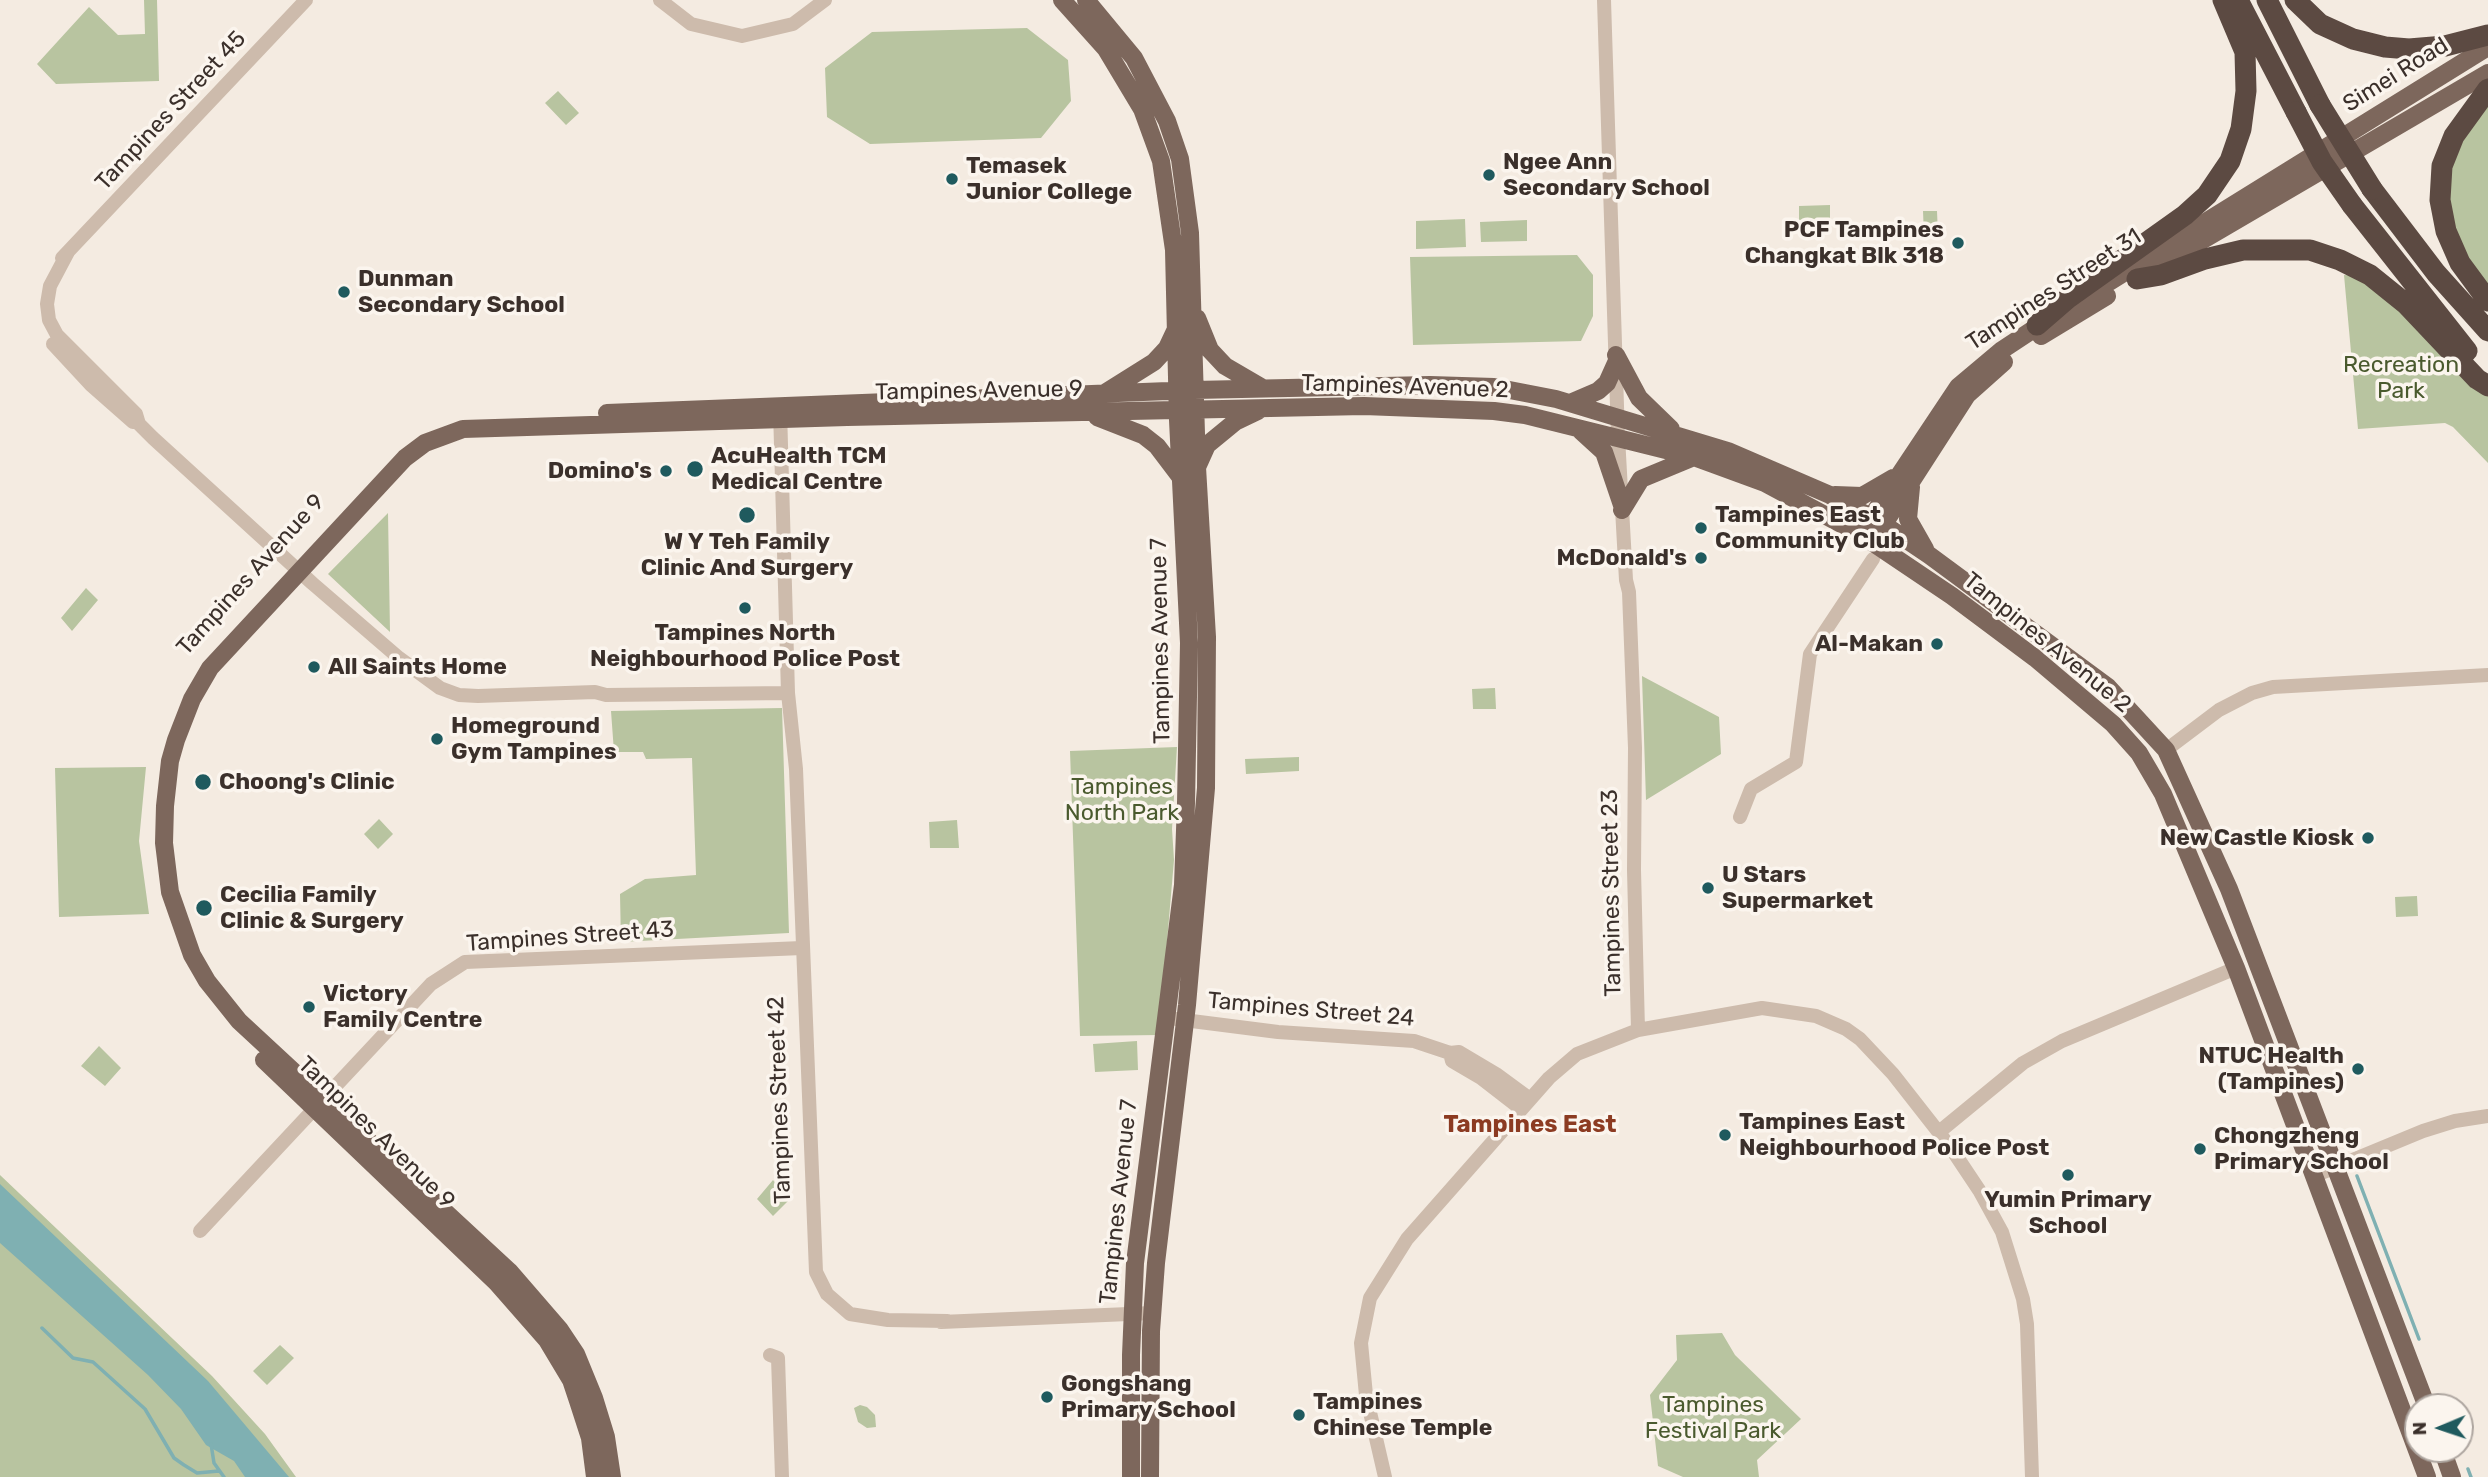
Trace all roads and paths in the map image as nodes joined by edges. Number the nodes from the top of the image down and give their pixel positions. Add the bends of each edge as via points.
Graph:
1 (306, 0) edge
2 (660, 0) edge
3 (825, 0) edge
4 (1062, 0) edge
5 (1086, 0) edge
6 (1604, 0) edge
7 (2223, 0) edge
8 (2238, 0) edge
9 (2269, 0) edge
10 (2295, 0) edge
11 (2488, 35) edge
12 (2488, 47) edge
13 (2488, 73) edge
14 (2488, 89) edge
15 (2334, 151) junction
16 (2137, 279) junction
17 (2488, 301) edge
18 (1192, 302) junction
19 (2037, 326) junction
20 (1177, 328) junction
21 (2488, 331) edge
22 (1616, 359) junction
23 (2488, 377) edge
24 (2488, 386) edge
25 (1264, 388) junction
26 (1100, 396) junction
27 (1186, 400) junction
28 (1570, 403) junction
29 (1261, 409) junction
30 (780, 413) junction
31 (1089, 414) junction
32 (1617, 416) junction
33 (1574, 426) junction
34 (1618, 437) junction
35 (1682, 437) junction
36 (1694, 457) junction
37 (1197, 467) junction
38 (1906, 477) junction
39 (1182, 479) junction
40 (1830, 495) junction
41 (1622, 508) junction
42 (1877, 520) junction
43 (1869, 545) junction
44 (1929, 555) junction
45 (295, 567) junction
46 (2084, 668) junction
47 (2488, 675) edge
48 (788, 693) junction
49 (2113, 724) junction
50 (2166, 750) junction
51 (1740, 817) dead end
52 (800, 948) junction
53 (2236, 968) junction
54 (1176, 1019) junction
55 (1638, 1030) junction
56 (318, 1103) junction
57 (1525, 1104) junction
58 (2488, 1116) edge
59 (1939, 1132) junction
60 (2336, 1166) junction
61 (2314, 1176) junction
62 (200, 1231) dead end
63 (2377, 1271) junction
64 (1132, 1313) junction
65 (1152, 1313) junction
66 (2369, 1318) junction
67 (2422, 1393) edge
68 (595, 1477) edge
69 (612, 1477) edge
70 (774, 1477) edge
71 (782, 1477) edge
72 (1131, 1477) edge
73 (1150, 1477) edge
74 (1385, 1477) edge
75 (2032, 1477) edge
76 (2427, 1477) edge

1 - 45 street, Tampines Street 45 via 54,264 42,285 38,305 41,323 52,342 91,385
2 - 3 street via 691,24 741,36 793,24
4 - 20 main road, Tampines Avenue 7 via 1119,67 1152,131 1168,191
5 - 18 main road, Tampines Avenue 7 via 1134,58 1167,121 1185,189
6 - 22 street, Tampines Street 23
7 - 19 highway via 2245,52 2241,129 2230,161 2207,195 2185,215 2067,299
8 - 23 highway, bridge via 2322,162
9 - 21 highway, bridge via 2320,105 2372,189 2436,273
10 - 11 highway via 2320,23 2353,40 2385,47 2445,46
12 - 15 main road, Simei Road
13 - 15 main road, Simei Road
14 - 17 highway via 2454,136 2442,166 2440,200 2446,231 2460,263
15 - 16 main road, Tampines Street 31
15 - 19 main road, Tampines Street 31
16 - 24 highway via 2243,250 2310,250 2370,275 2406,304
16 - 38 main road, Tampines Street 31 via 2008,358 1967,395
18 - 25 main road via 1210,350 1225,366
18 - 27 main road, Tampines Avenue 7
19 - 38 main road, Tampines Street 31 via 1958,387
20 - 26 main road via 1154,362
20 - 27 main road, Tampines Avenue 7
22 - 28 main road via 1606,383
22 - 32 street, Tampines Street 23
22 - 35 main road via 1639,398
25 - 27 main road, Tampines Avenue 2
25 - 28 main road, Tampines Avenue 2 via 1494,387
26 - 27 main road, Tampines Avenue 9
26 - 30 main road, Tampines Avenue 9
27 - 29 main road, Tampines Avenue 2
27 - 31 main road, Tampines Avenue 9
27 - 37 main road, Tampines Avenue 7
27 - 39 main road, Tampines Avenue 7
28 - 32 main road, Tampines Avenue 2
29 - 33 main road, Tampines Avenue 2 via 1364,406 1494,411
29 - 37 main road via 1235,422 1208,445
30 - 31 main road, Tampines Avenue 9
30 - 45 main road, Tampines Avenue 9 via 474,428 442,435 405,458
30 - 48 street, Tampines Street 42
31 - 39 main road via 1143,435
32 - 34 street, Tampines Street 23
32 - 35 main road, Tampines Avenue 2
33 - 34 main road, Tampines Avenue 2
33 - 41 main road via 1604,452
34 - 36 main road, Tampines Avenue 2
34 - 41 street, Tampines Street 23
35 - 40 main road, Tampines Avenue 2 via 1751,460
36 - 41 main road via 1641,478
36 - 43 main road, Tampines Avenue 2 via 1776,489
37 - 54 main road, Tampines Avenue 7 via 1206,638 1206,788
38 - 40 main road via 1862,496
38 - 42 main road, Tampines Street 31
38 - 44 main road via 1908,519
39 - 54 main road, Tampines Avenue 7 via 1189,704
40 - 42 main road, Tampines Avenue 2
41 - 55 street, Tampines Street 23 via 1629,592 1628,748 1633,755
42 - 43 main road, Tampines Street 31
42 - 44 main road, Tampines Avenue 2
43 - 49 main road, Tampines Avenue 2 via 2035,658
43 - 51 street via 1810,654 1796,762 1751,789
44 - 46 main road, Tampines Avenue 2
45 - 48 street, Tampines Street 45 via 399,658 419,684 455,701
45 - 56 main road, Tampines Avenue 9 via 214,647 183,694 160,761 152,836 164,919 192,977 225,1022
46 - 49 main road via 2087,684
46 - 50 main road, Tampines Avenue 2 via 2108,687
47 - 50 street via 2273,687 2219,710
48 - 52 street, Tampines Street 42
49 - 53 main road, Tampines Avenue 2 via 2139,753 2163,794
50 - 60 main road, Tampines Avenue 2 via 2229,889
52 - 56 street, Tampines Street 43 via 465,962 431,984
52 - 64 street, Tampines Street 42 via 808,1254 814,1290 833,1313 856,1324 888,1327
53 - 59 street via 2062,1041 2023,1063
53 - 61 main road, Tampines Avenue 2
54 - 57 street, Tampines Street 24 via 1278,1032 1406,1040 1450,1053 1452,1060
54 - 64 main road, Tampines Avenue 7 via 1140,1213
54 - 65 main road, Tampines Avenue 7
55 - 57 street via 1577,1054
55 - 59 street via 1762,1008 1816,1016 1846,1029 1877,1054
56 - 62 street, Tampines Street 43
56 - 68 main road, Tampines Avenue 9 via 497,1283 547,1340 575,1391 590,1438
56 - 69 main road, Tampines Avenue 9 via 509,1272 560,1330 576,1354 594,1398
57 - 74 street via 1406,1239 1370,1298 1361,1343 1362,1372
58 - 60 street via 2423,1131
59 - 75 street via 1991,1212 2018,1276 2026,1324
60 - 61 street
60 - 63 main road, Tampines Avenue 2
61 - 66 main road, Tampines Avenue 2
63 - 66 main road via 2367,1274 2363,1284
63 - 67 main road, Tampines Avenue 2
64 - 65 street, Tampines Street 42
64 - 72 main road, Tampines Avenue 7
65 - 73 main road, Tampines Avenue 7
66 - 76 main road, Tampines Avenue 2
70 - 71 street via 770,1355 778,1358

